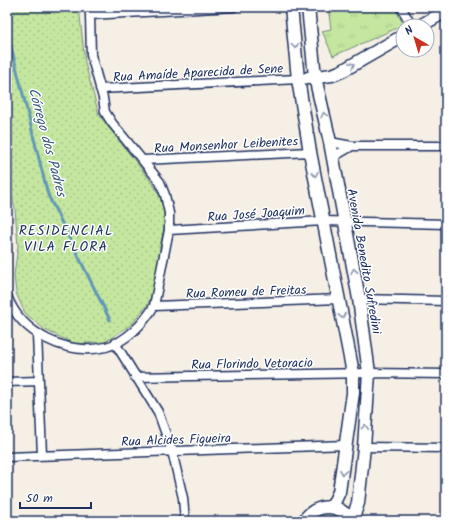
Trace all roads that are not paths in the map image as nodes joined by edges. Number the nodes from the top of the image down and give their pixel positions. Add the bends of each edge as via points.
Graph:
1 (234, 7) edge
2 (290, 7) edge
3 (308, 7) edge
4 (401, 7) edge
5 (90, 11) edge
6 (446, 11) edge
7 (407, 18) edge
8 (434, 18) edge
9 (395, 41) edge
10 (315, 77) junction
11 (298, 79) junction
12 (100, 89) junction
13 (330, 142) junction
14 (352, 146) junction
15 (446, 146) edge
16 (310, 152) junction
17 (333, 157) junction
18 (144, 160) junction
19 (324, 221) junction
20 (344, 221) junction
21 (446, 224) edge
22 (169, 230) junction
23 (7, 296) edge
24 (339, 299) junction
25 (359, 299) junction
26 (446, 300) edge
27 (154, 306) junction
28 (37, 334) junction
29 (115, 343) junction
30 (353, 373) junction
31 (369, 373) junction
32 (446, 374) edge
33 (135, 377) junction
34 (7, 382) edge
35 (39, 382) junction
36 (347, 445) junction
37 (364, 447) junction
38 (446, 448) edge
39 (172, 451) junction
40 (42, 455) junction
41 (7, 457) edge
42 (332, 507) junction
43 (185, 521) edge
44 (304, 521) edge
45 (352, 521) edge

1 - 5 street
2 -> 11 main road
3 - 10 main road, Avenida Benedito Sufredini
4 - 7 street
5 - 12 street via 91,55
6 - 8 main road
10 -> 9 main road via 342,71
10 - 11 main road
13 -> 10 main road, Avenida Benedito Sufredini
11 - 12 street, Rua Amaíde Aparecida de Sene
11 - 16 main road
12 - 18 street via 105,112
13 - 14 street
13 - 17 main road, Avenida Benedito Sufredini
14 - 15 street
14 - 17 street
16 - 18 street, Rua Monsenhor Leibenites
16 -> 19 main road
17 - 20 main road, Avenida Benedito Sufredini
18 - 22 street via 166,195
19 - 20 street, Rua José Joaquim
19 - 22 street, Rua José Joaquim
19 - 24 main road
20 - 21 street, Rua José Joaquim
25 -> 20 main road, Avenida Benedito Sufredini
22 - 27 street
23 - 28 street via 10,305 27,327
24 - 27 street, Rua Romeu de Freitas
24 -> 30 main road
25 - 26 street
25 - 31 main road, Avenida Benedito Sufredini
27 - 29 street via 135,329
28 - 29 street via 55,343 74,348 107,347
28 - 35 street
29 - 33 street
30 - 31 street, Rua Florindo Vetoracio
30 - 33 street, Rua Florindo Vetoracio
30 - 36 main road
31 - 32 street, Rua Florindo Vetoracio
37 -> 31 main road, Avenida Benedito Sufredini
33 - 39 street via 158,412
34 - 35 street
35 - 40 street
36 - 39 street, Rua Alcides Figueira
36 -> 42 main road via 339,492
37 - 38 street
37 - 45 main road, Avenida Benedito Sufredini via 358,502
39 - 40 street, Rua Alcides Figueira
39 - 43 street
40 - 41 street, Rua Alcides Figueira
42 - 44 main road via 319,508
42 - 45 main road via 343,511

